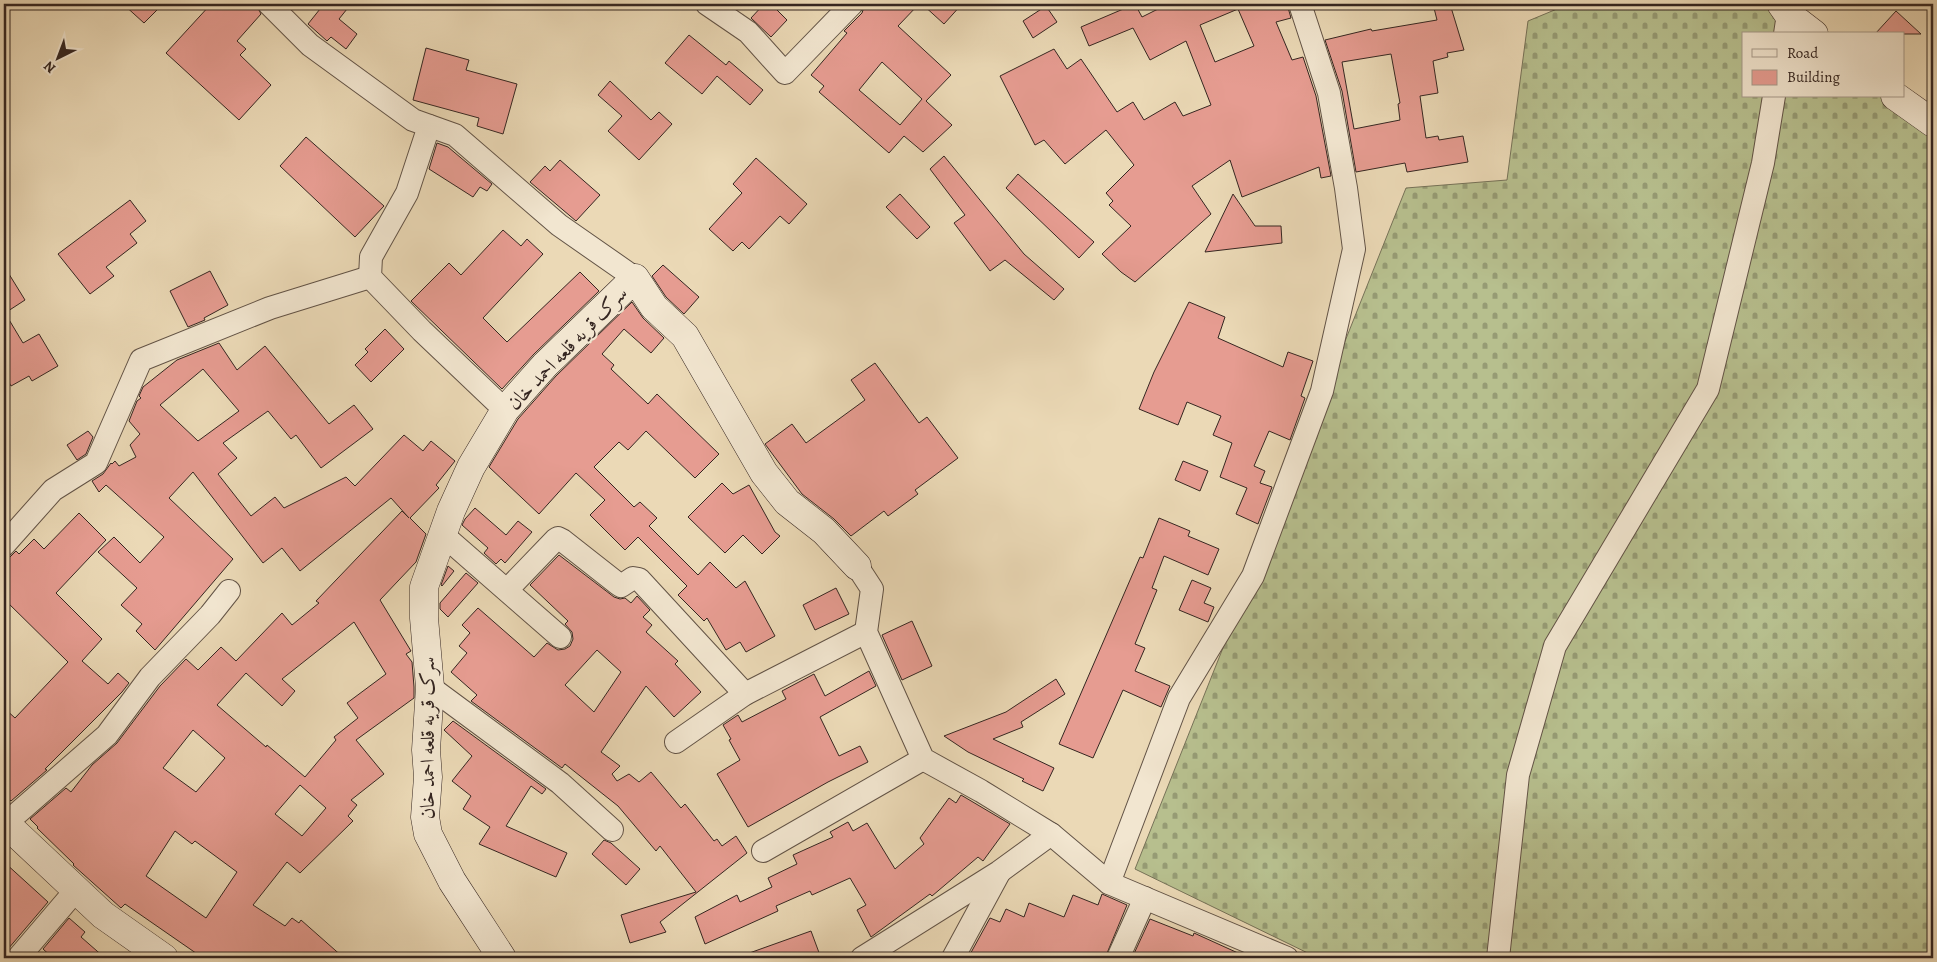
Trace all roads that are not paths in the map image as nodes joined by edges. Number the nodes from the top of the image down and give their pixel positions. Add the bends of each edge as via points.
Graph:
1 (269, 4) edge
2 (708, 4) edge
3 (852, 4) edge
4 (1300, 4) edge
5 (1787, 14) edge
6 (1811, 32) edge
7 (1774, 98) edge
8 (1898, 98) edge
9 (1933, 123) edge
10 (429, 126) junction
11 (370, 277) junction
12 (635, 278) junction
13 (505, 410) junction
14 (442, 534) junction
15 (4, 544) edge
16 (857, 566) joint
17 (506, 590) junction
18 (230, 591) dead end
19 (866, 632) junction
20 (560, 637) dead end
21 (430, 687) junction
22 (745, 694) junction
23 (676, 742) dead end
24 (923, 759) junction
25 (4, 823) edge
26 (612, 830) dead end
27 (1051, 834) junction
28 (762, 851) dead end
29 (999, 872) junction
30 (1109, 882) junction
31 (76, 890) junction
32 (1145, 898) junction
33 (18, 958) edge
34 (164, 958) edge
35 (502, 958) edge
36 (862, 958) edge
37 (953, 958) edge
38 (1118, 958) edge
39 (1287, 958) edge
40 (1498, 958) edge

1 - 10 street via 310,44 413,120
2 - 3 street via 748,32 784,73
4 - 30 street via 1329,93 1354,249 1322,391 1253,576 1179,698
5 - 6 street
7 - 40 street via 1763,162 1708,389 1554,646 1518,775
8 - 9 street
10 - 11 street via 407,193 371,257
10 - 12 street via 454,135 560,225
11 - 13 street
11 - 15 street via 270,308 141,360 96,463 53,490
12 - 13 street, سرک قریه قلعه احمد خان via 545,365
12 - 16 street, سرک قریه قلعه احمد خان via 654,307 686,336 764,473 786,502 824,531
13 - 14 street, سرک قریه قلعه احمد خان via 471,467
14 - 17 street
14 - 21 street, سرک قریه قلعه احمد خان via 424,587
16 - 19 street via 872,589
17 - 20 street
17 - 22 street via 555,540 562,540 621,586 633,578 639,579
18 - 25 street via 150,677 107,735
19 - 22 street
19 - 24 street
21 - 26 street via 560,783
21 - 35 street, سرک قریه قلعه احمد خان via 425,817 428,834 452,881
22 - 23 street
24 - 27 street via 981,790
24 - 28 street
25 - 31 street
27 - 29 street
27 - 30 street
29 - 36 street
29 - 37 street
30 - 32 street
31 - 33 street
31 - 34 street via 104,915
32 - 38 street
32 - 39 street

